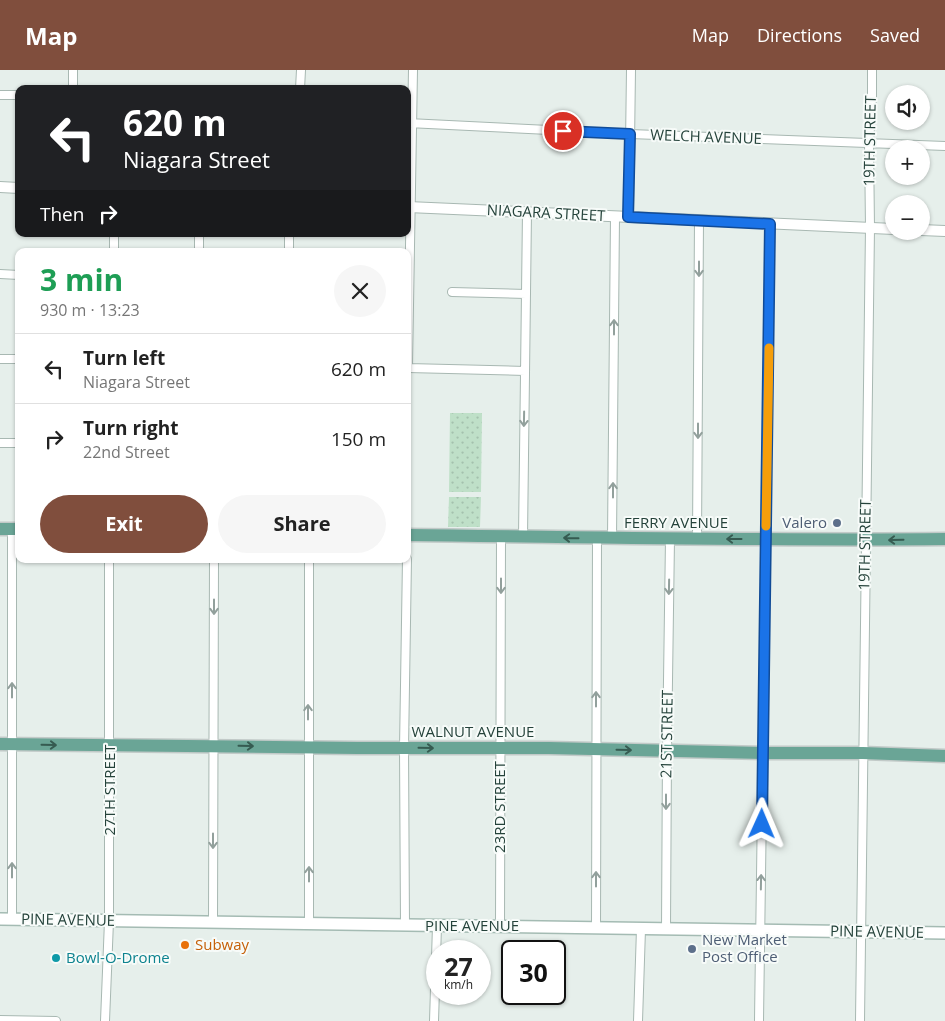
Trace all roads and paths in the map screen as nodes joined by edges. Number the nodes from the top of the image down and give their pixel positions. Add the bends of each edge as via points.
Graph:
1 (73, 70) edge
2 (300, 70) edge
3 (414, 70) edge
4 (631, 70) edge
5 (872, 70) edge
6 (73, 85) edge
7 (300, 85) edge
8 (0, 94) edge
9 (15, 95) edge
10 (411, 110) edge
11 (411, 124) edge
12 (630, 134) junction
13 (869, 143) junction
14 (945, 146) edge
15 (0, 187) edge
16 (15, 188) edge
17 (411, 207) edge
18 (527, 212) junction
19 (615, 217) junction
20 (628, 217) junction
21 (699, 220) junction
22 (770, 224) junction
23 (870, 228) junction
24 (885, 229) edge
25 (930, 231) edge
26 (945, 232) edge
27 (0, 274) edge
28 (15, 275) edge
29 (452, 292) dead end
30 (526, 294) junction
31 (0, 359) edge
32 (15, 359) edge
33 (411, 368) edge
34 (524, 371) junction
35 (0, 443) edge
36 (15, 444) edge
37 (10, 529) edge
38 (411, 535) edge
39 (501, 537) junction
40 (523, 537) junction
41 (597, 538) junction
42 (612, 538) junction
43 (670, 539) junction
44 (697, 539) junction
45 (766, 539) junction
46 (945, 539) edge
47 (865, 540) junction
48 (109, 563) edge
49 (214, 563) edge
50 (309, 563) edge
51 (406, 563) edge
52 (6, 744) edge
53 (110, 745) junction
54 (213, 746) junction
55 (308, 747) junction
56 (404, 748) junction
57 (500, 749) junction
58 (596, 750) junction
59 (667, 751) junction
60 (763, 753) junction
61 (863, 753) junction
62 (945, 756) edge
63 (6, 919) edge
64 (109, 921) junction
65 (213, 922) junction
66 (309, 923) junction
67 (405, 926) junction
68 (438, 926) junction
69 (500, 926) junction
70 (596, 928) junction
71 (641, 928) junction
72 (666, 929) junction
73 (761, 931) junction
74 (861, 932) junction
75 (945, 933) edge
76 (0, 1020) edge
77 (56, 1021) edge
78 (106, 1021) edge
79 (434, 1021) edge
80 (638, 1021) edge
81 (759, 1021) edge
82 (860, 1021) edge

1 - 6 street
2 - 7 street
3 - 10 street
4 - 12 street
5 - 13 street, 19TH STREET
8 - 9 street
11 - 12 street, WELCH AVENUE
12 - 13 street, WELCH AVENUE
12 - 20 street
13 - 14 street, WELCH AVENUE
13 - 23 street, 19TH STREET
15 - 16 street
17 - 18 street, NIAGARA STREET
18 - 19 street, NIAGARA STREET
18 - 30 street
19 - 20 street, NIAGARA STREET
42 -> 19 street
20 - 21 street, NIAGARA STREET
21 - 22 street, NIAGARA STREET
21 -> 44 street
22 - 23 street, NIAGARA STREET
22 - 45 street
23 - 24 street, NIAGARA STREET
23 - 47 street, 19TH STREET
25 - 26 street
27 - 28 street
29 - 30 street
30 - 34 street
31 - 32 street
33 - 34 street
34 -> 40 street
35 - 36 street
52 -> 37 street
38 - 39 main road, FERRY AVENUE
39 - 40 main road, FERRY AVENUE
39 -> 57 street, 23RD STREET
41 -> 40 main road, FERRY AVENUE
41 - 42 main road, FERRY AVENUE
58 -> 41 street
42 - 43 main road, FERRY AVENUE
43 - 44 main road, FERRY AVENUE
43 -> 59 street, 21ST STREET
45 -> 44 main road, FERRY AVENUE
45 - 47 main road, FERRY AVENUE
45 - 60 street
46 -> 47 main road, FERRY AVENUE
47 - 61 street, 19TH STREET
48 - 53 street, 27TH STREET
49 -> 54 street
55 -> 50 street
51 - 56 street
52 -> 53 main road, WALNUT AVENUE
63 -> 52 street
53 - 54 main road, WALNUT AVENUE
53 - 64 street, 27TH STREET
54 -> 55 main road, WALNUT AVENUE
54 -> 65 street
55 - 56 main road, WALNUT AVENUE
66 -> 55 street
56 -> 57 main road, WALNUT AVENUE
56 - 67 street
57 - 58 main road, WALNUT AVENUE
57 - 69 street, 23RD STREET
58 -> 59 main road, WALNUT AVENUE
70 -> 58 street
59 - 60 main road, WALNUT AVENUE
59 -> 72 street, 21ST STREET
60 - 61 main road, WALNUT AVENUE
73 -> 60 street
61 - 62 main road, WALNUT AVENUE
61 - 74 street, 19TH STREET
63 - 64 main road, PINE AVENUE
64 - 65 main road, PINE AVENUE
64 - 78 street, 27TH STREET
65 - 66 main road, PINE AVENUE
66 - 67 main road, PINE AVENUE
67 - 68 main road, PINE AVENUE
68 - 69 main road, PINE AVENUE
68 - 79 street
69 - 70 main road, PINE AVENUE
70 - 71 main road, PINE AVENUE
71 - 72 main road, PINE AVENUE
71 - 80 street
72 - 73 main road, PINE AVENUE
73 - 74 main road, PINE AVENUE
73 - 81 street
74 - 75 main road, PINE AVENUE
74 - 82 street, 19TH STREET
76 - 77 street

